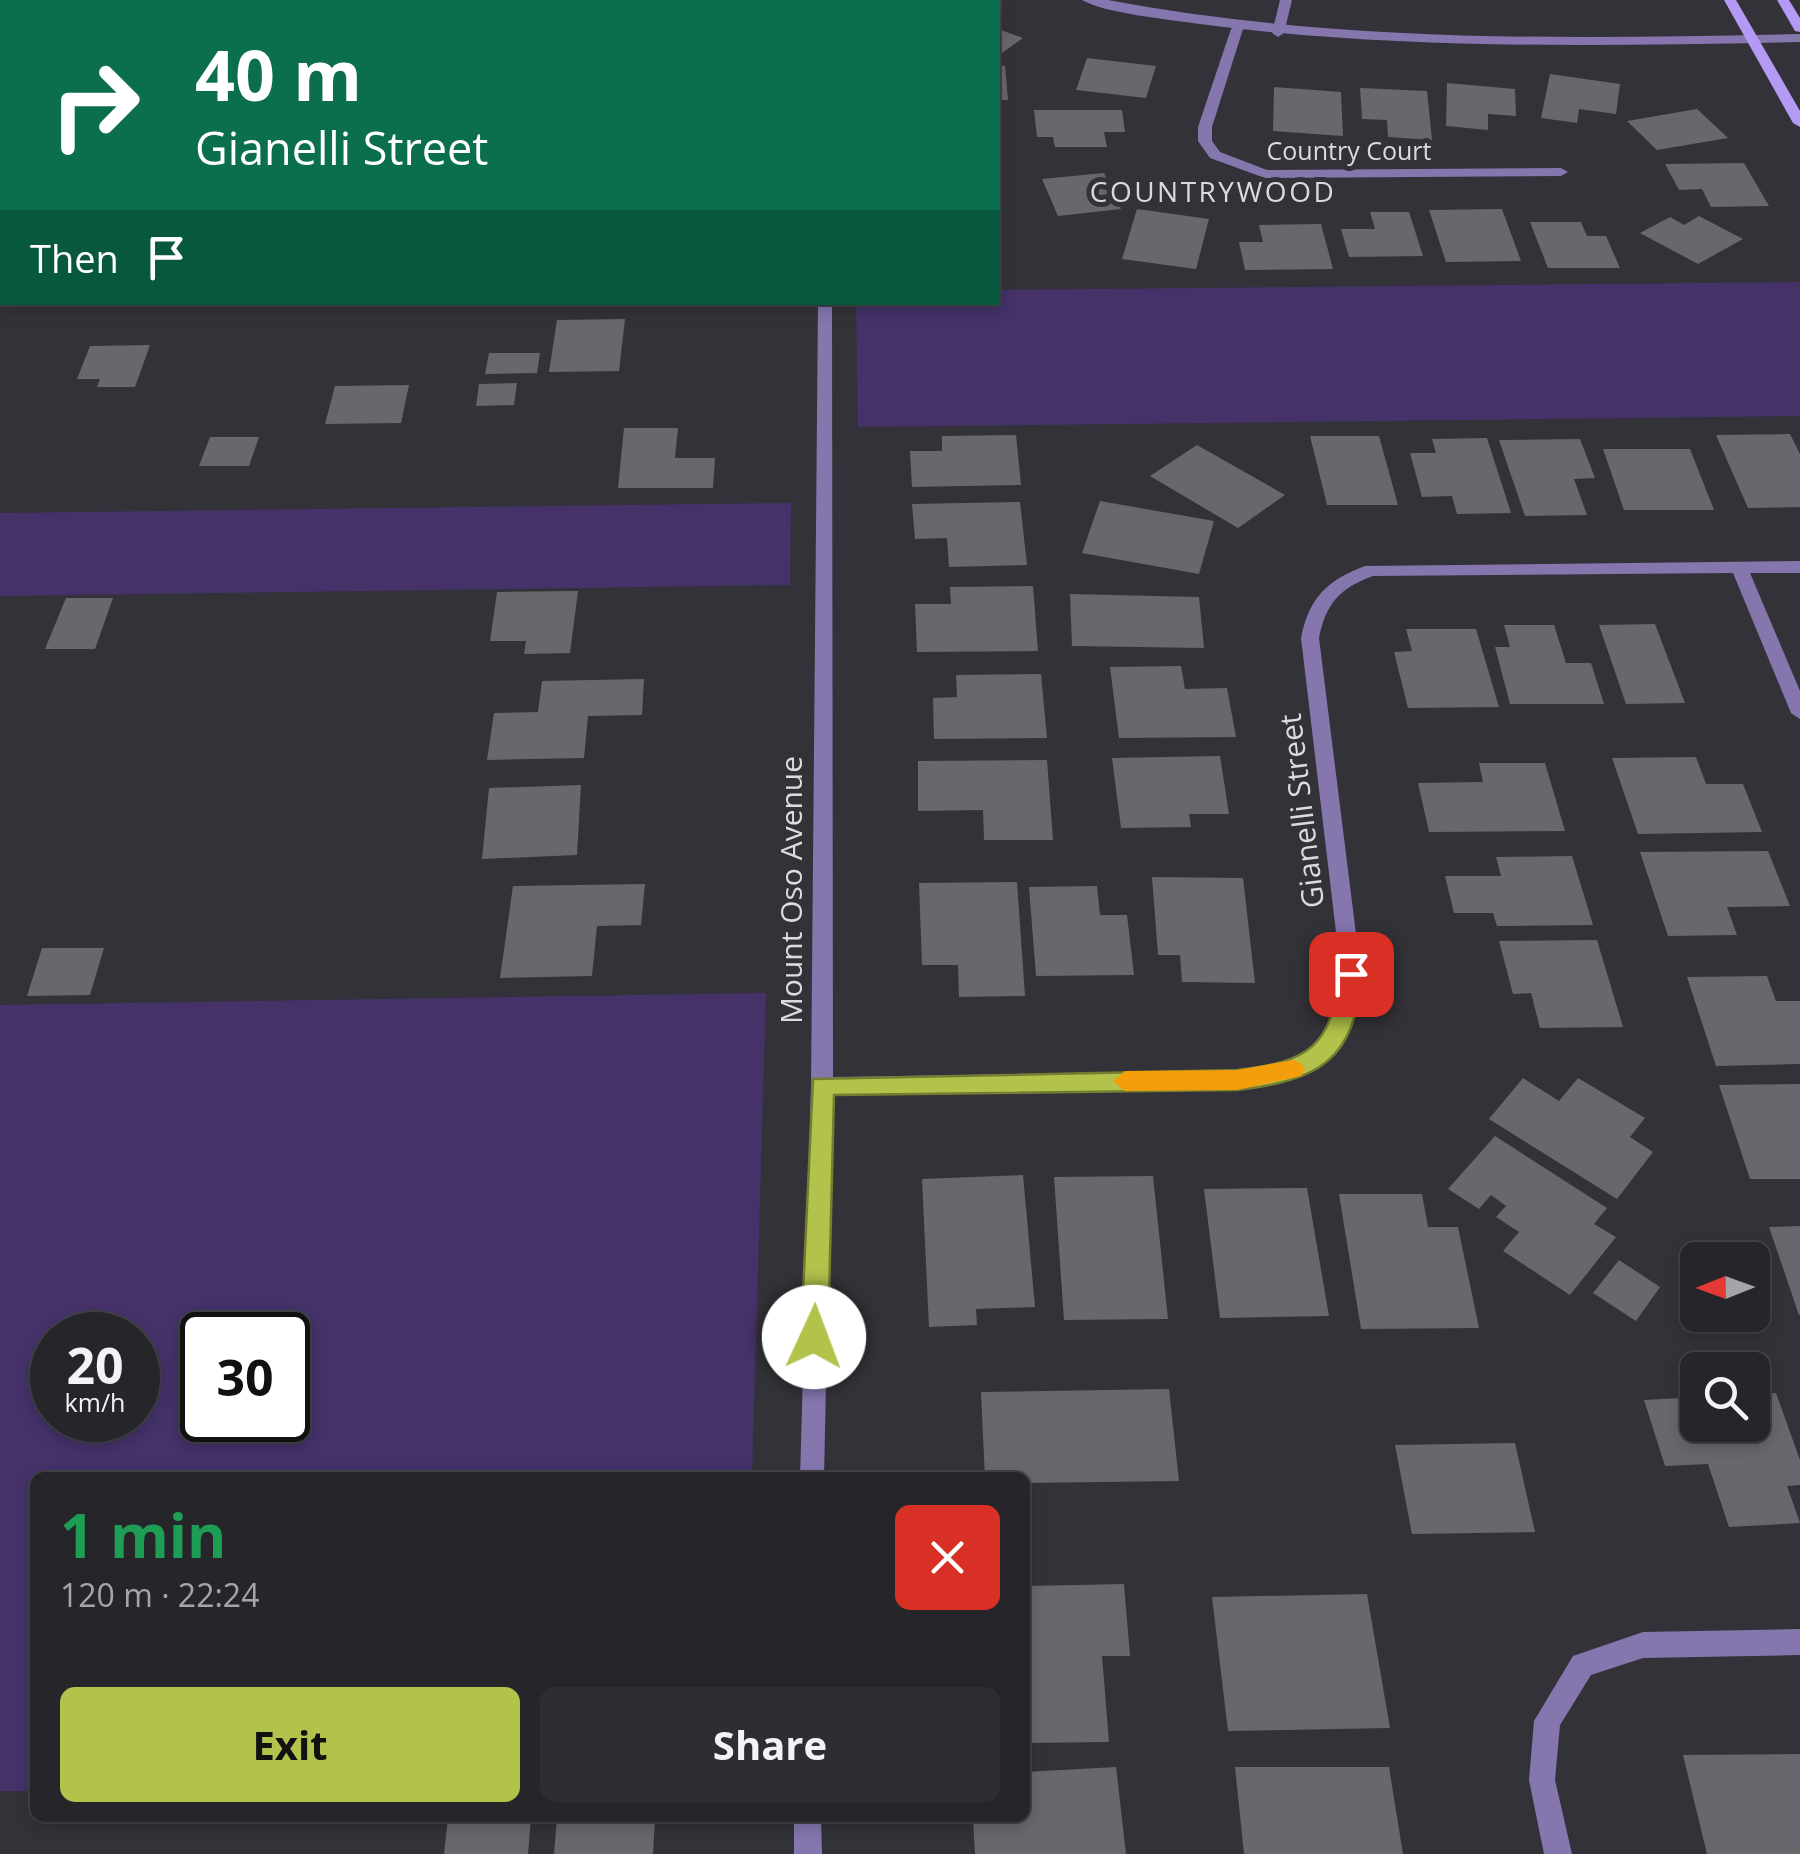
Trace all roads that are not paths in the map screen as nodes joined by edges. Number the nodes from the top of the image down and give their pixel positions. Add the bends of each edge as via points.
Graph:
1 (1088, 0) edge
2 (1286, 0) edge
3 (1730, 0) edge
4 (1782, 0) edge
5 (1236, 28) junction
6 (1800, 28) edge
7 (1278, 33) junction
8 (1800, 38) edge
9 (1752, 39) junction
10 (1800, 123) edge
11 (1561, 172) dead end
12 (826, 305) edge
13 (1800, 567) edge
14 (1738, 568) junction
15 (1800, 713) edge
16 (822, 1086) junction
17 (812, 1472) edge
18 (1800, 1642) edge
19 (808, 1822) edge
20 (808, 1854) edge
21 (1558, 1854) edge

1 - 5 street
2 - 7 street
3 - 9 main road
4 - 6 main road
5 - 7 street
5 - 11 street, Country Court via 1204,127 1215,156 1232,165 1282,176
7 - 9 street via 1472,42
8 - 9 street
9 - 10 main road
12 - 16 street, Mount Oso Avenue
13 - 14 street, Gianelli Street
14 - 15 street
14 - 16 street, Gianelli Street via 1372,570 1338,582 1315,607 1310,638 1351,974 1346,1020 1321,1054 1284,1074 1237,1080
16 - 17 street, Mount Oso Avenue
18 - 21 street via 1643,1646 1582,1665 1547,1721 1542,1780
19 - 20 street

